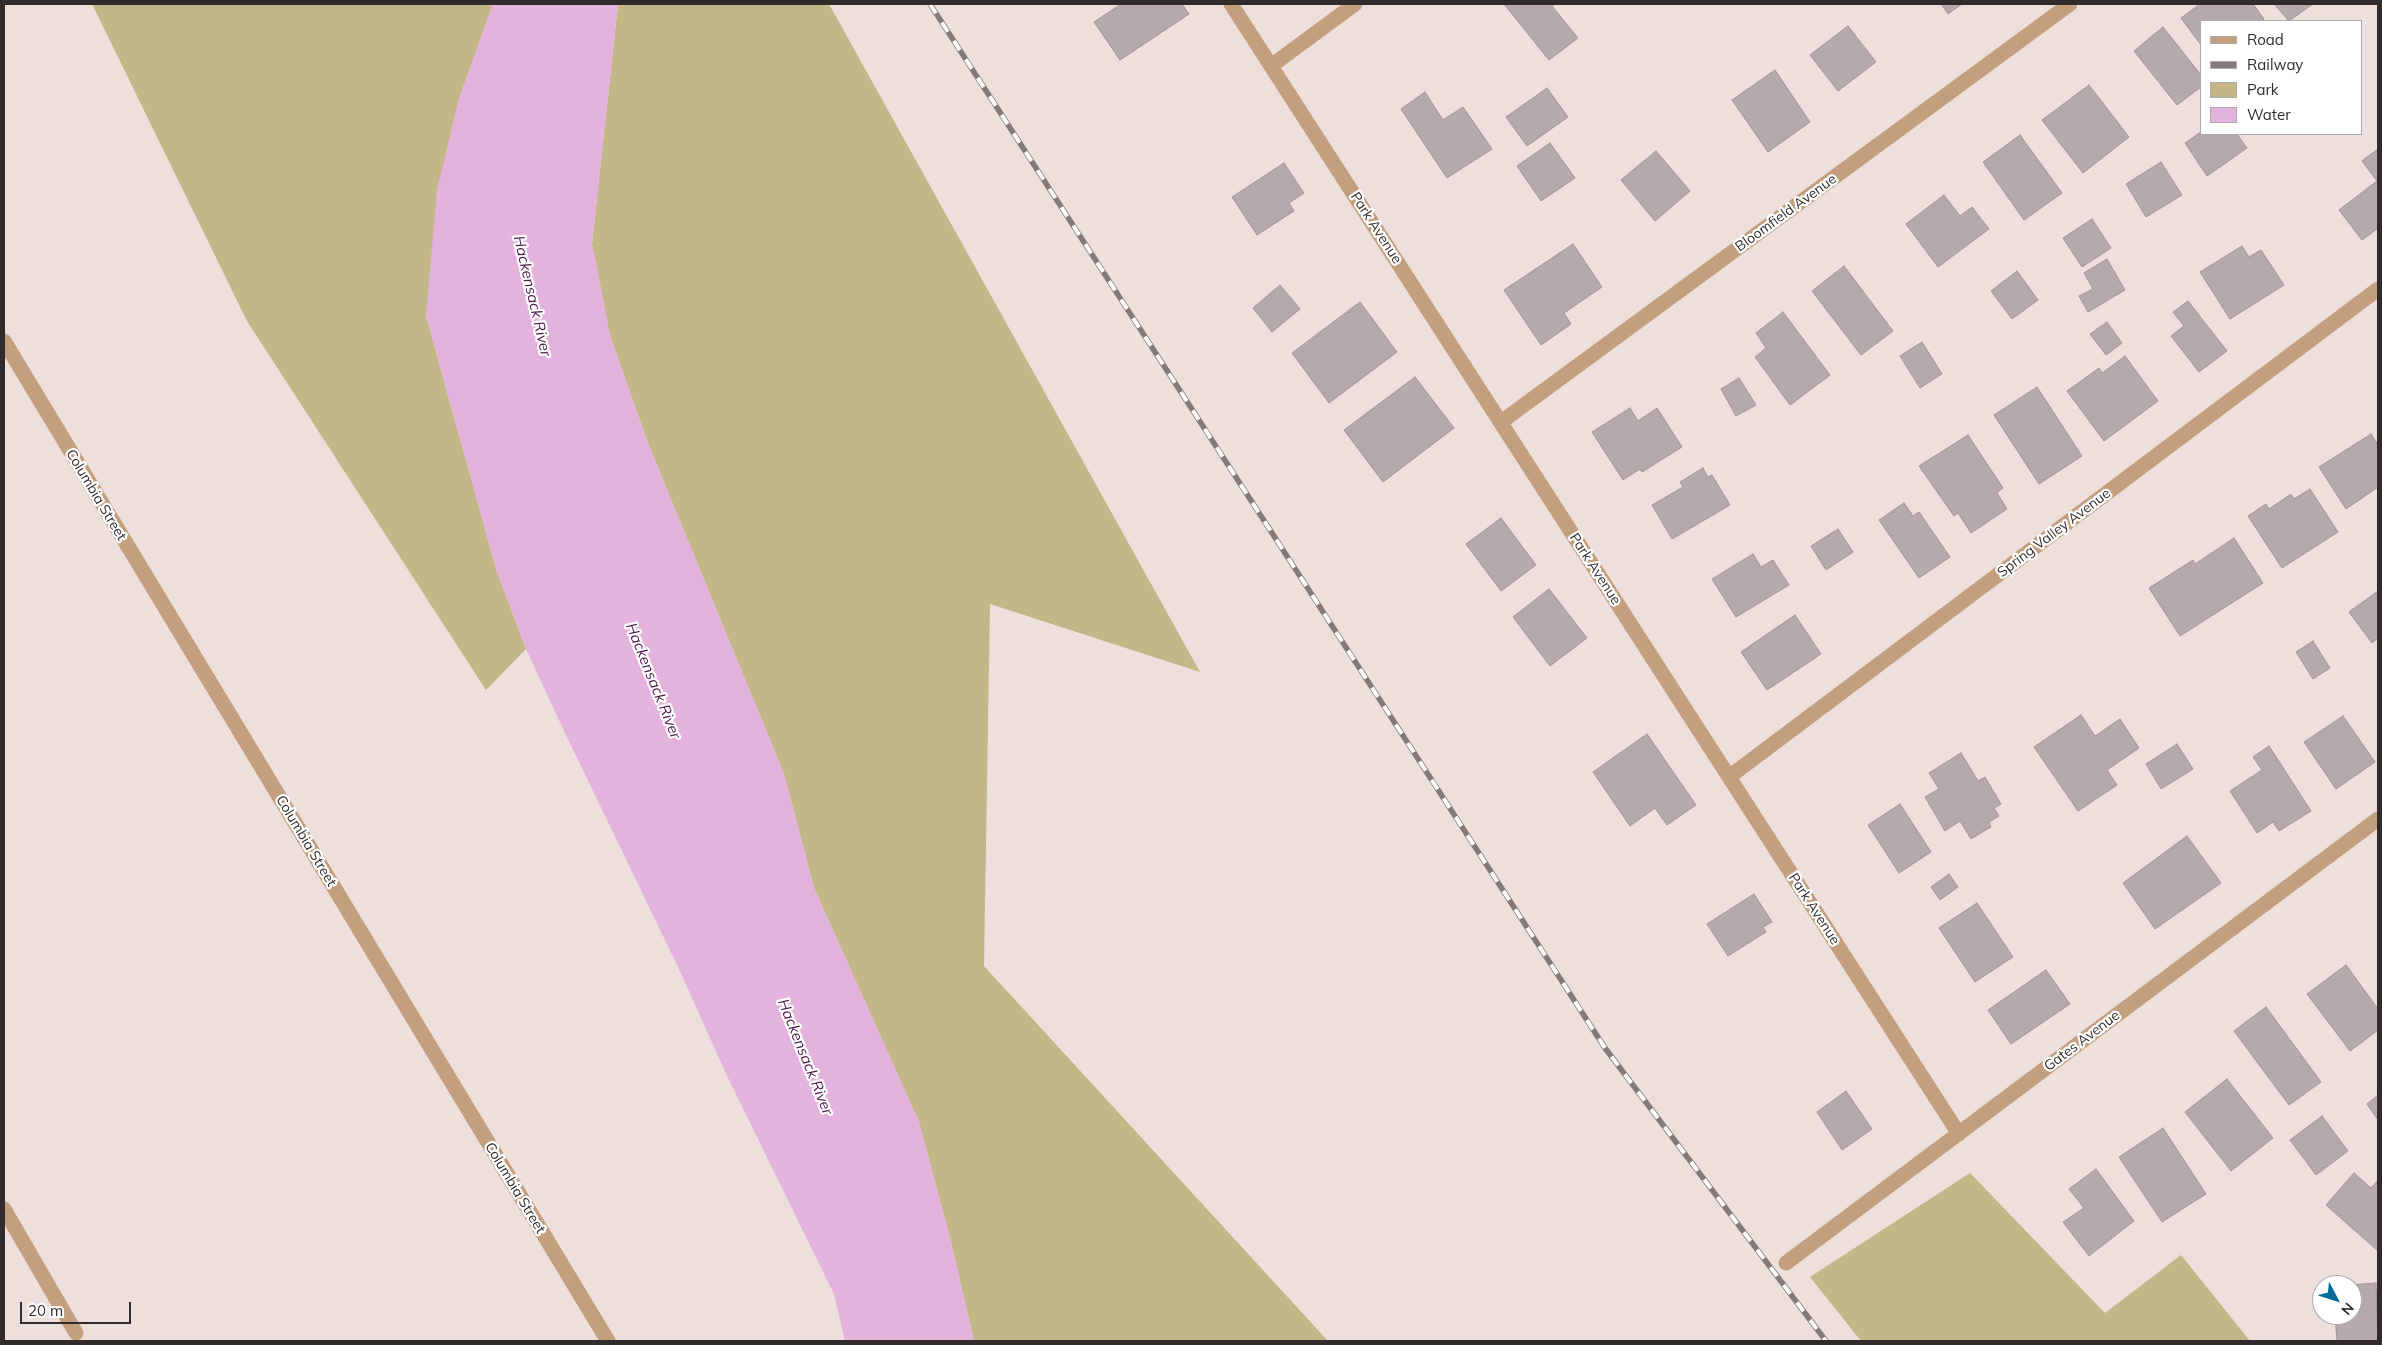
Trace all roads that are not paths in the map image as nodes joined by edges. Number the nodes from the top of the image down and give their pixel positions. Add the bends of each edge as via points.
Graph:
1 (1231, 4) edge
2 (1355, 4) edge
3 (2070, 4) edge
4 (1271, 66) junction
5 (2378, 290) edge
6 (4, 341) edge
7 (1501, 422) junction
8 (1730, 777) junction
9 (2378, 818) edge
10 (1959, 1134) junction
11 (4, 1209) edge
12 (1786, 1263) dead end
13 (76, 1333) dead end
14 (608, 1341) edge

1 - 4 street, Park Avenue
2 - 4 street
3 - 7 street, Bloomfield Avenue
4 - 7 street, Park Avenue
5 - 8 street, Spring Valley Avenue
6 - 14 street, Columbia Street
7 - 8 street, Park Avenue
8 - 10 street, Park Avenue
9 - 10 street, Gates Avenue
10 - 12 street, Gates Avenue
11 - 13 street

